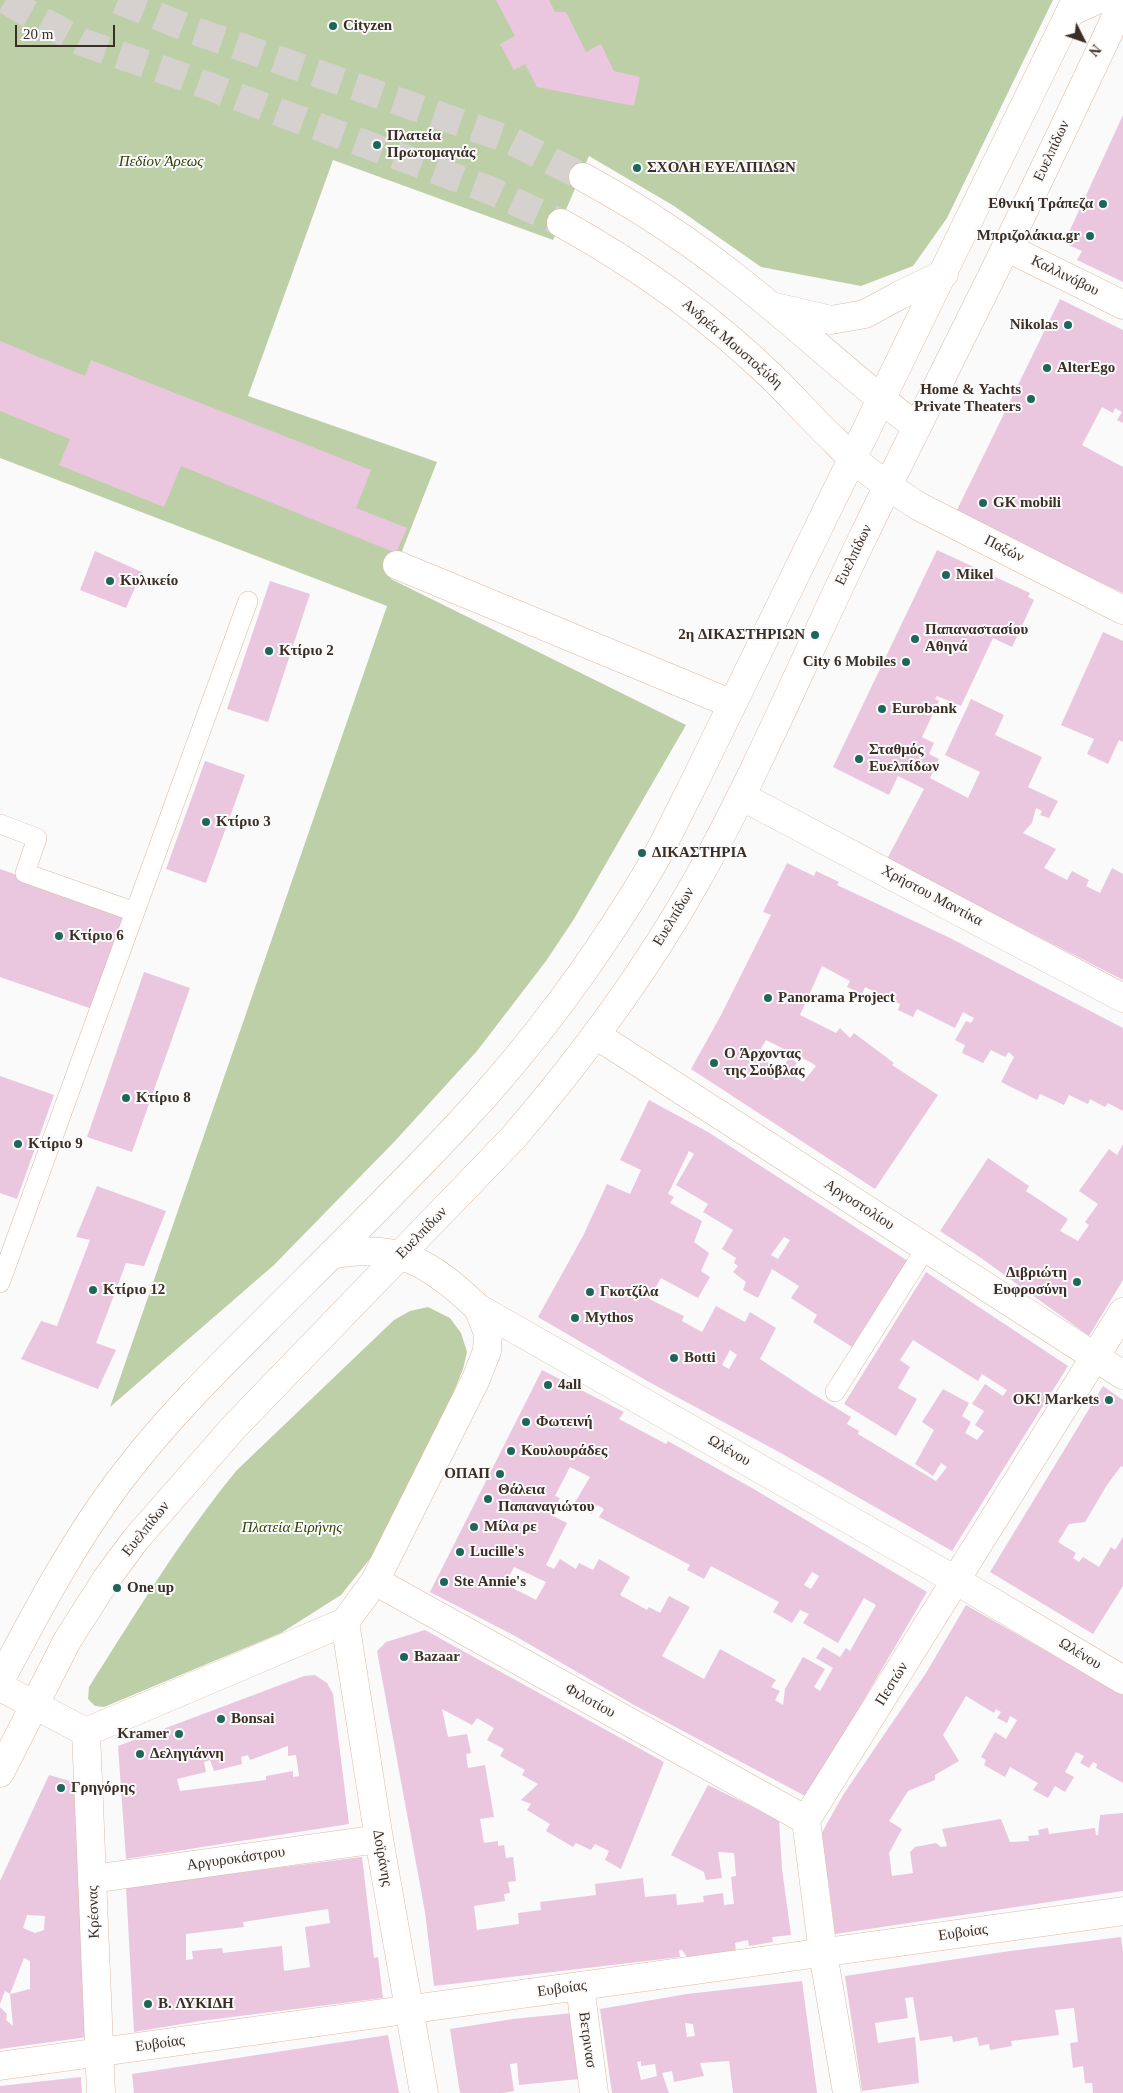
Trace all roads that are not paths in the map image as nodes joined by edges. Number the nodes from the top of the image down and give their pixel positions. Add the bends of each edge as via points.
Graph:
1 (1097, 0) edge
2 (1123, 2) edge
3 (1073, 6) edge
4 (583, 177) tunnel mouth
5 (560, 223) tunnel mouth
6 (1006, 247) junction
7 (944, 274) junction
8 (1123, 305) edge
9 (771, 306) junction
10 (881, 400) junction
11 (917, 427) junction
12 (844, 451) junction
13 (888, 486) junction
14 (397, 565) dead end
15 (248, 601) dead end
16 (1123, 610) edge
17 (732, 704) junction
18 (741, 796) junction
19 (0, 824) edge
20 (135, 912) junction
21 (1123, 998) edge
22 (596, 1035) junction
23 (926, 1248) junction
24 (331, 1255) junction
25 (401, 1255) junction
26 (5, 1257) edge
27 (0, 1283) edge
28 (478, 1308) junction
29 (1123, 1312) edge
30 (1095, 1357) junction
31 (1123, 1375) edge
32 (835, 1392) dead end
33 (375, 1581) junction
34 (957, 1581) junction
35 (345, 1622) junction
36 (0, 1680) edge
37 (1123, 1680) edge
38 (0, 1688) edge
39 (33, 1705) junction
40 (86, 1732) junction
41 (0, 1773) edge
42 (806, 1820) junction
43 (379, 1839) junction
44 (92, 1879) junction
45 (1123, 1911) edge
46 (823, 1952) junction
47 (580, 1986) junction
48 (410, 2010) junction
49 (100, 2052) junction
50 (0, 2066) edge
51 (102, 2093) edge
52 (424, 2093) edge
53 (594, 2093) edge
54 (847, 2093) edge

1 - 3 street
2 - 6 street, Ευελπίδων
3 - 7 street
4 - 9 street via 662,224
5 - 12 street, Ανδρέα Μουστοξύδη via 628,262 680,300 772,376
6 - 8 street, Καλλινόβου
6 - 11 street, Ευελπίδων
7 - 9 street via 864,314 831,320
7 - 10 street
9 - 10 street
10 - 11 street
10 - 12 street
11 - 13 street, Ευελπίδων
12 - 13 street, Ανδρέα Μουστοξύδη
12 - 17 street
13 - 16 street, Παξών via 918,506
13 - 18 street, Ευελπίδων
14 - 17 street
15 - 20 lane
17 - 24 street via 654,862 606,939 540,1030 489,1091
18 - 21 street, Χρήστου Μαντίκα
18 - 22 street, Ευελπίδων via 666,932
19 - 20 lane via 37,838 25,873
20 - 26 lane
22 - 23 street, Αργοστολίου
22 - 25 street, Ευελπίδων via 512,1139
23 - 30 street, Αργοστολίου
23 - 32 lane
24 - 25 street, Ωλένου via 376,1250
24 - 36 street via 164,1425 128,1470 71,1556
25 - 28 street, Ωλένου via 452,1283
25 - 39 street, Ευελπίδων via 236,1426 136,1540 84,1612
26 - 27 lane
28 - 33 street via 488,1333 487,1351
28 - 34 street, Ωλένου
29 - 30 street, Πεστών
30 - 31 street, Αργοστολίου
30 - 34 street, Πεστών
33 - 35 street
33 - 42 street, Φιλοτίου
34 - 37 street, Ωλένου
34 - 42 street, Πεστών
35 - 40 street
35 - 43 street, Δοϊράνης
38 - 39 street
39 - 40 street
39 - 41 street, Ευελπίδων
40 - 44 street, Κρέσνας
42 - 46 street
43 - 44 street, Αργυροκάστρου
43 - 48 street, Δοϊράνης
44 - 49 street, Κρέσνας
45 - 46 street, Ευβοίας
46 - 47 street, Ευβοίας
46 - 54 street
47 - 48 street, Ευβοίας
47 - 53 street, Βετρινασ
48 - 49 street, Ευβοίας
48 - 52 street, Δοϊράνης
49 - 50 street, Ευβοίας
49 - 51 street, Κρέσνας

